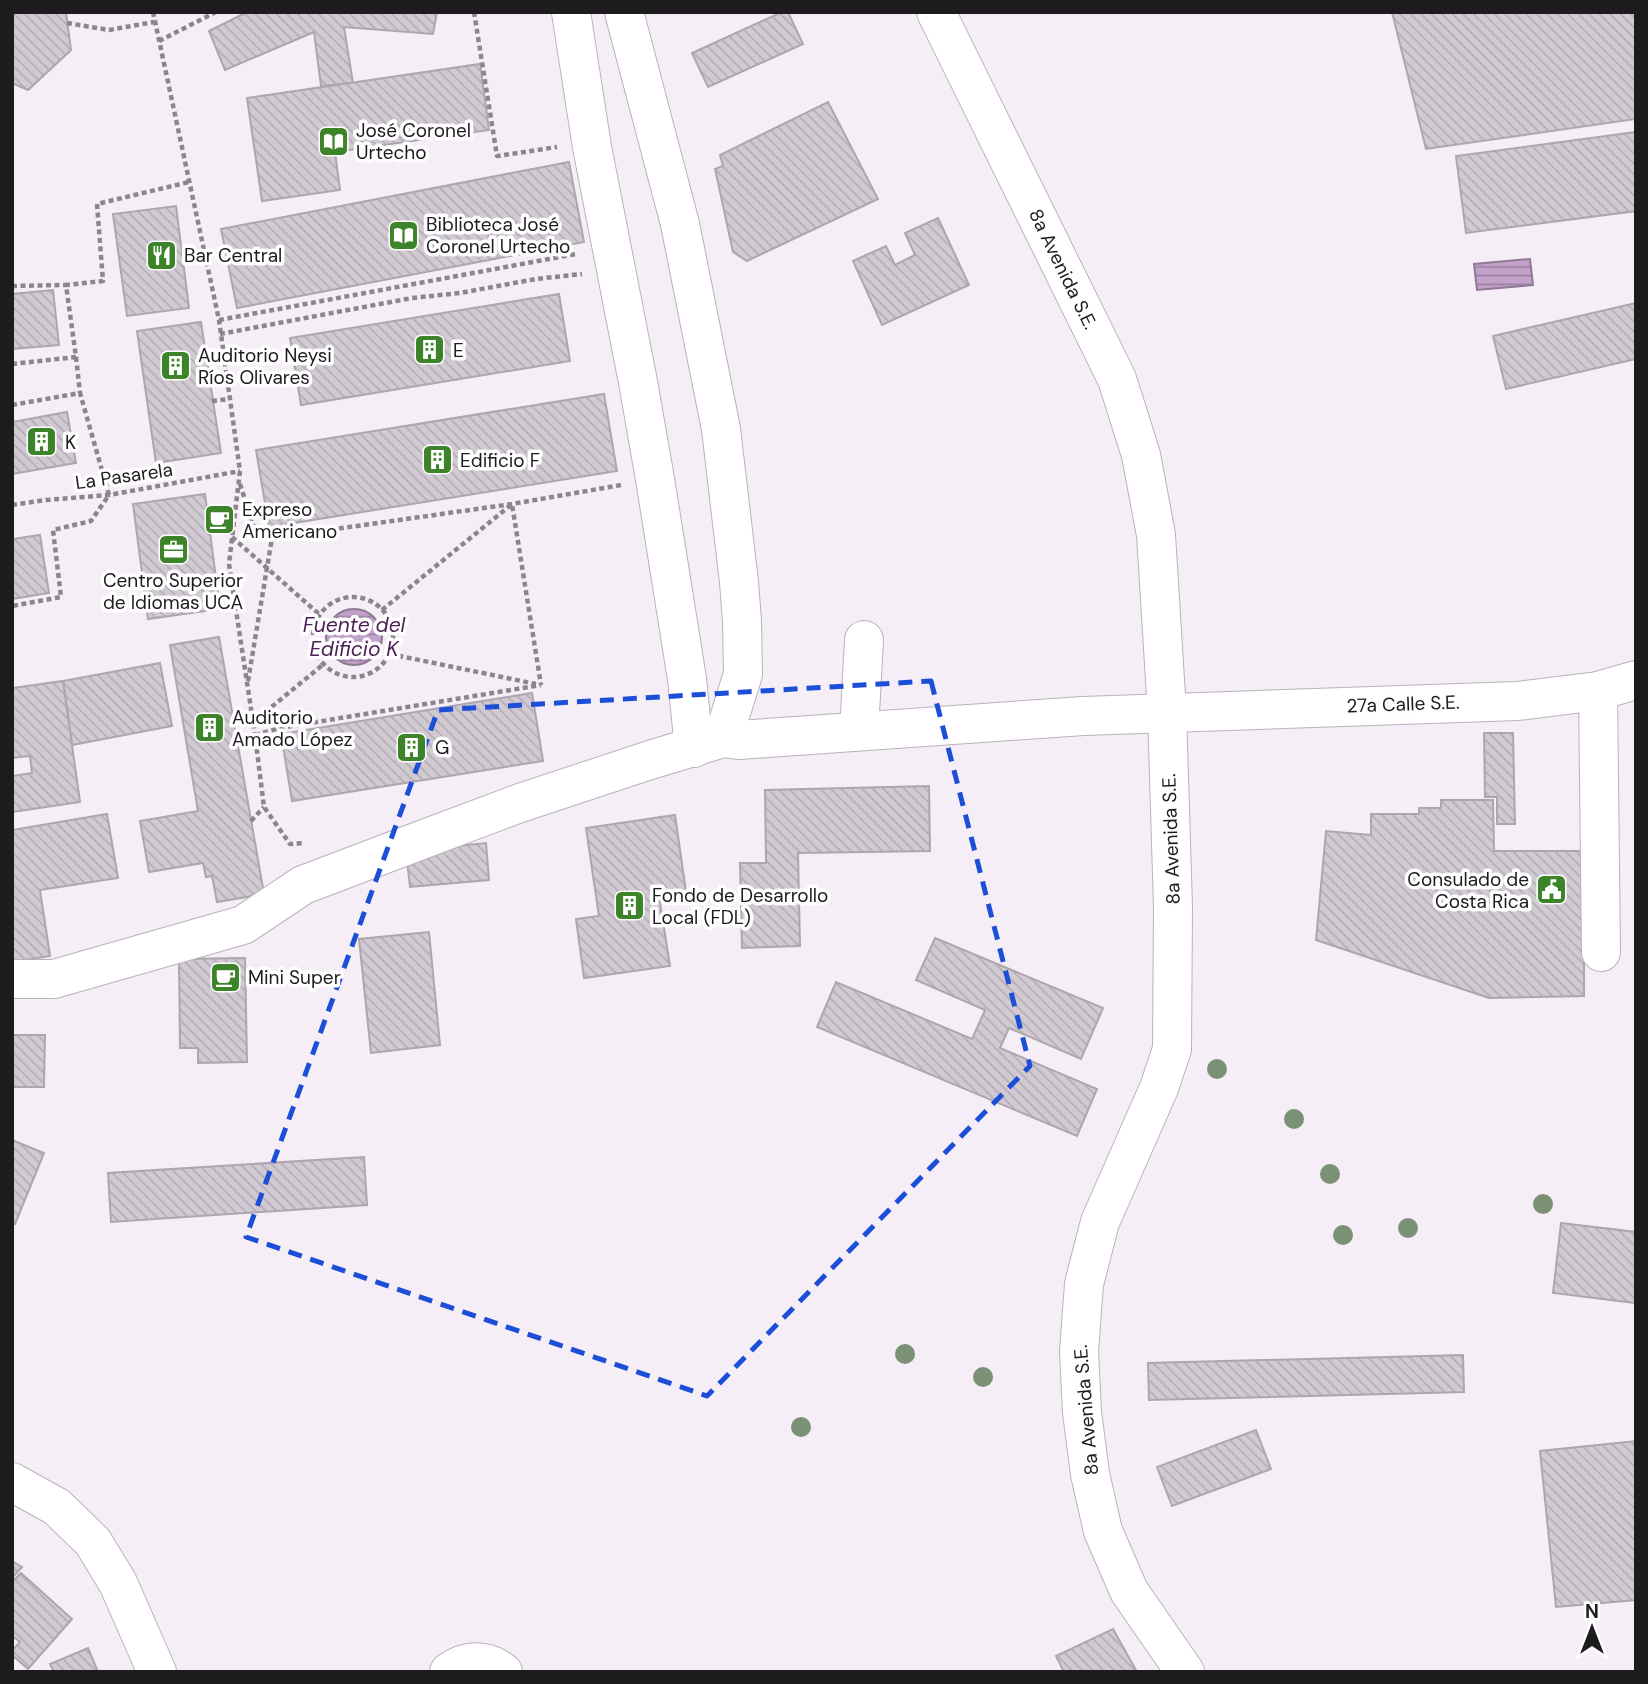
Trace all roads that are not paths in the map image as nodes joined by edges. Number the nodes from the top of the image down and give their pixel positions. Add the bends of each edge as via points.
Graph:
1 (572, 12) edge
2 (624, 12) edge
3 (936, 12) edge
4 (646, 98) junction
5 (589, 130) junction
6 (864, 640) dead end
7 (1636, 680) edge
8 (1598, 691) junction
9 (1167, 712) junction
10 (859, 731) junction
11 (709, 743) junction
12 (1601, 952) dead end
13 (12, 979) edge
14 (12, 1482) edge
15 (157, 1672) edge
16 (449, 1672) edge
17 (503, 1672) edge
18 (1185, 1672) edge

1 - 5 street
2 - 4 street
3 - 9 street, 8a Avenida S.E. via 1117,379 1141,455 1156,535
4 - 5 street via 621,106
4 - 11 street via 680,224 721,429 733,518 743,674
5 - 11 street via 655,479 687,679
6 - 10 street
7 - 8 street, 27a Calle S.E.
8 - 9 street, 27a Calle S.E. via 1518,701
8 - 12 street
9 - 10 street, 27a Calle S.E.
9 - 18 street, 8a Avenida S.E. via 1172,1049 1100,1222 1084,1284 1079,1351 1090,1474 1103,1531 1129,1591
10 - 11 street, 27a Calle S.E.
11 - 13 street, 27a Calle S.E. via 520,803 303,885 243,925 54,979
14 - 15 street via 57,1507 93,1542 118,1583
16 - 17 street via 470,1662 484,1662

